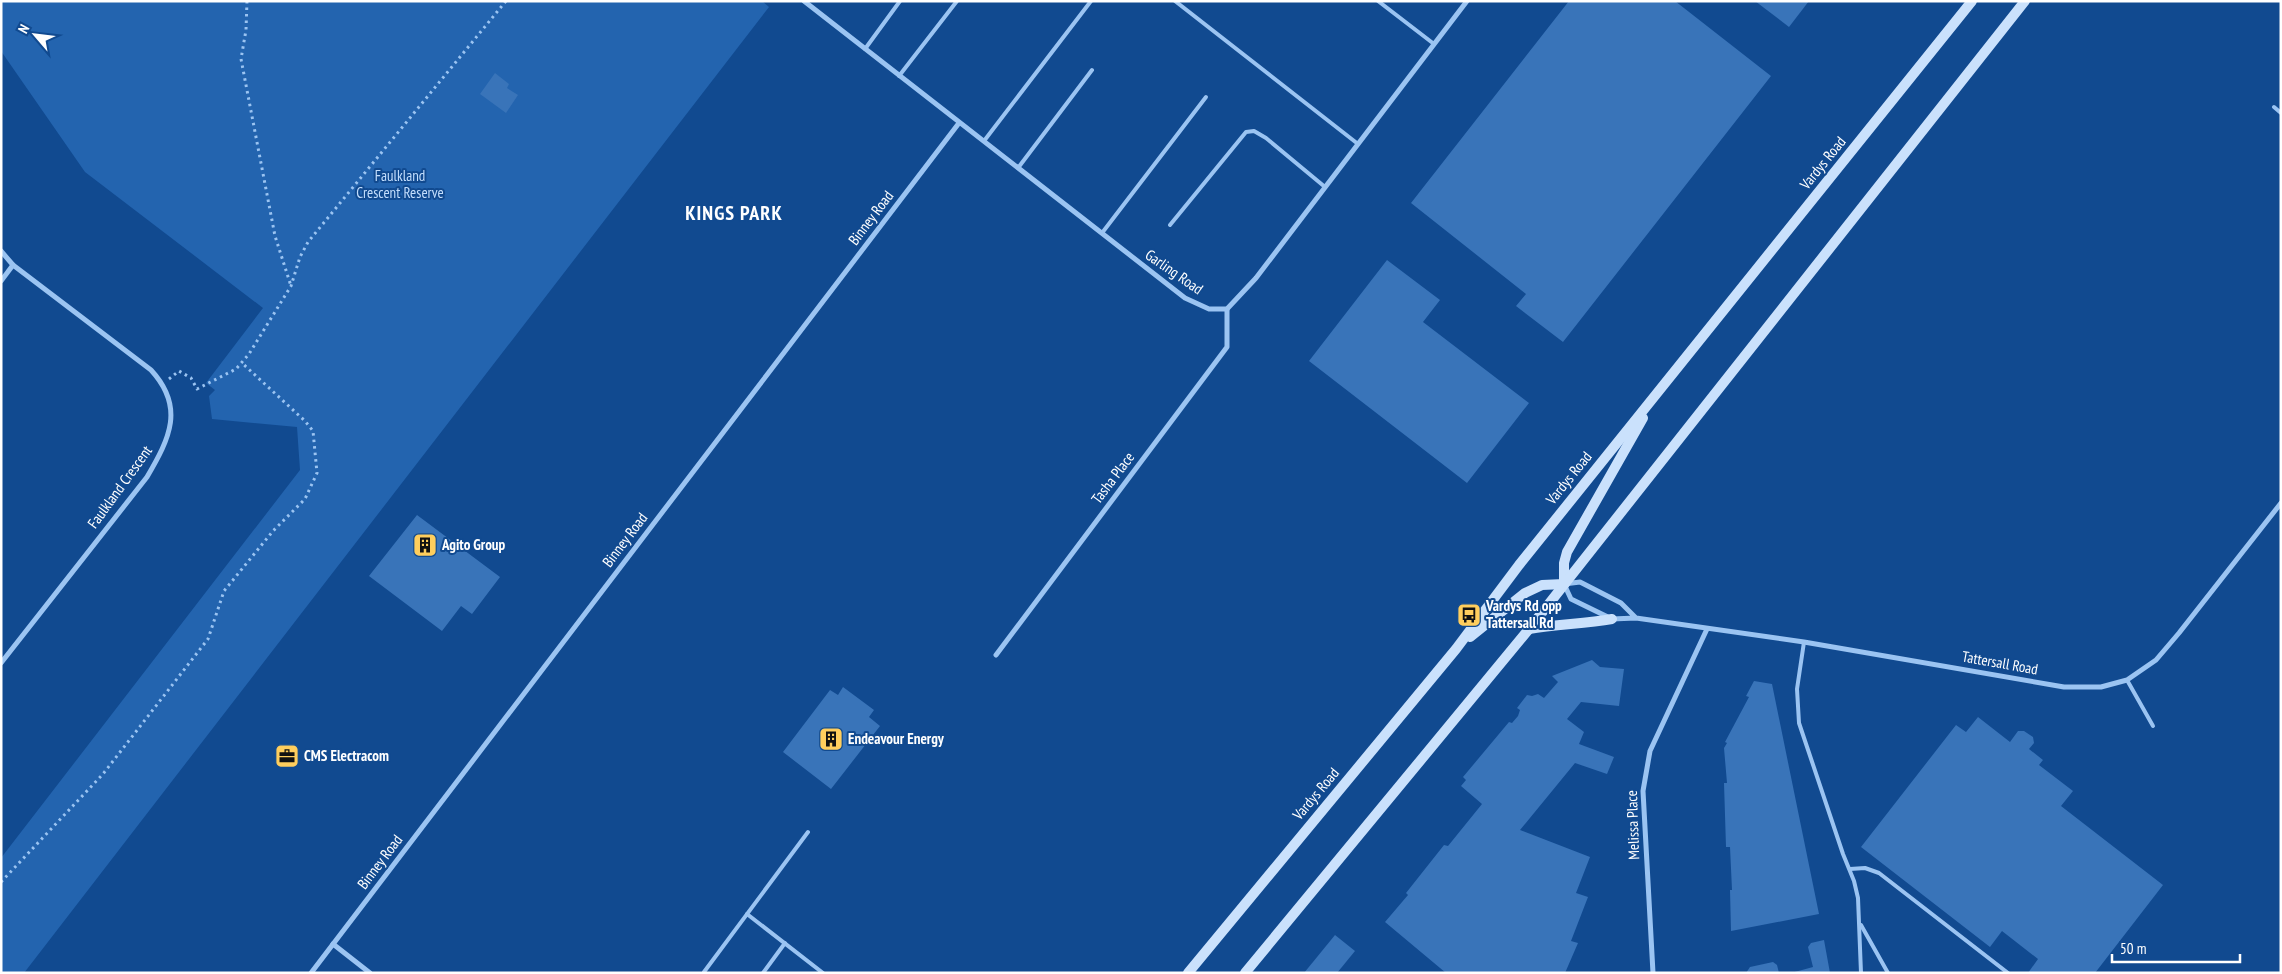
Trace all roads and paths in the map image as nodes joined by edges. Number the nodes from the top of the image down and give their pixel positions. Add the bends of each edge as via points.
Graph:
1 (248, 1) edge
2 (506, 1) edge
3 (804, 1) edge
4 (900, 1) edge
5 (957, 1) edge
6 (1091, 1) edge
7 (1175, 1) edge
8 (1378, 1) edge
9 (1467, 1) edge
10 (1972, 1) edge
11 (2025, 1) edge
12 (1434, 44) junction
13 (865, 48) junction
14 (1092, 70) dead end
15 (899, 76) junction
16 (1206, 97) dead end
17 (2274, 108) dead end
18 (2281, 113) edge
19 (960, 123) junction
20 (984, 142) junction
21 (1358, 144) junction
22 (1018, 168) junction
23 (1325, 187) junction
24 (1170, 225) dead end
25 (1102, 234) junction
26 (1, 251) edge
27 (13, 265) junction
28 (1, 281) edge
29 (291, 286) junction
30 (1227, 309) junction
31 (242, 363) junction
32 (163, 383) junction
33 (1659, 390) junction
34 (2281, 502) edge
35 (1564, 584) junction
36 (1636, 618) junction
37 (1612, 619) junction
38 (1529, 629) junction
39 (1707, 629) junction
40 (1804, 642) junction
41 (1456, 649) junction
42 (996, 655) dead end
43 (1, 663) edge
44 (2127, 680) junction
45 (2153, 726) dead end
46 (808, 832) dead end
47 (1850, 870) junction
48 (1, 882) edge
49 (747, 914) junction
50 (1860, 923) junction
51 (785, 943) junction
52 (333, 944) junction
53 (704, 972) edge
54 (311, 973) edge
55 (370, 973) edge
56 (763, 973) edge
57 (823, 973) edge
58 (1188, 973) edge
59 (1245, 973) edge
60 (1653, 973) edge
61 (1861, 973) edge
62 (1888, 973) edge
63 (2008, 973) edge

1 - 29 path via 240,59 275,236
2 - 29 path via 308,242
3 - 13 street, Garling Road
4 - 13 lane
5 - 15 lane
6 - 20 lane
7 - 21 lane
8 - 12 lane
9 - 12 street
10 - 33 main road, Vardys Road
11 - 35 main road
12 - 21 street
13 - 15 street, Garling Road
14 - 22 lane
15 - 19 street, Garling Road
16 - 25 lane
17 - 18 lane
19 - 20 street, Garling Road
19 - 52 street, Binney Road
20 - 22 street, Garling Road
21 - 23 street
22 - 25 street, Garling Road
23 - 24 lane via 1254,130 1246,132
23 - 30 street via 1256,278
25 - 30 street, Garling Road via 1185,298 1209,309
26 - 27 street, Faulkland Crescent
27 - 28 street
27 - 32 street, Faulkland Crescent via 151,370
29 - 31 path
30 - 42 street, Tasha Place via 1227,347
31 - 32 path via 197,389 191,378 179,371
31 - 48 path via 313,431 317,473 305,498 224,591 208,639 202,647 103,774
32 - 43 street, Faulkland Crescent via 171,404 170,427 163,449 147,477
33 - 35 main road via 1567,552
33 - 41 main road, Vardys Road
34 - 44 street, Tattersall Road via 2156,660
35 - 36 street via 1580,582 1621,603
35 - 37 street, Tattersall Road via 1571,599
35 - 38 main road
35 - 41 main road via 1542,585 1524,593
36 - 37 street, Tattersall Road
36 - 39 street, Tattersall Road
37 - 38 main road
38 - 59 main road
39 - 40 street, Tattersall Road
39 - 60 street, Melissa Place via 1650,751 1643,791
40 - 44 street, Tattersall Road via 2064,687 2101,687
40 - 47 lane via 1797,689 1799,723
41 - 58 main road, Vardys Road
44 - 45 lane
46 - 49 lane
47 - 50 lane via 1858,898
47 - 63 lane via 1865,868 1879,873
49 - 51 lane
49 - 53 lane
50 - 61 lane
50 - 62 lane
51 - 56 lane
51 - 57 lane
52 - 54 street, Binney Road
52 - 55 street

